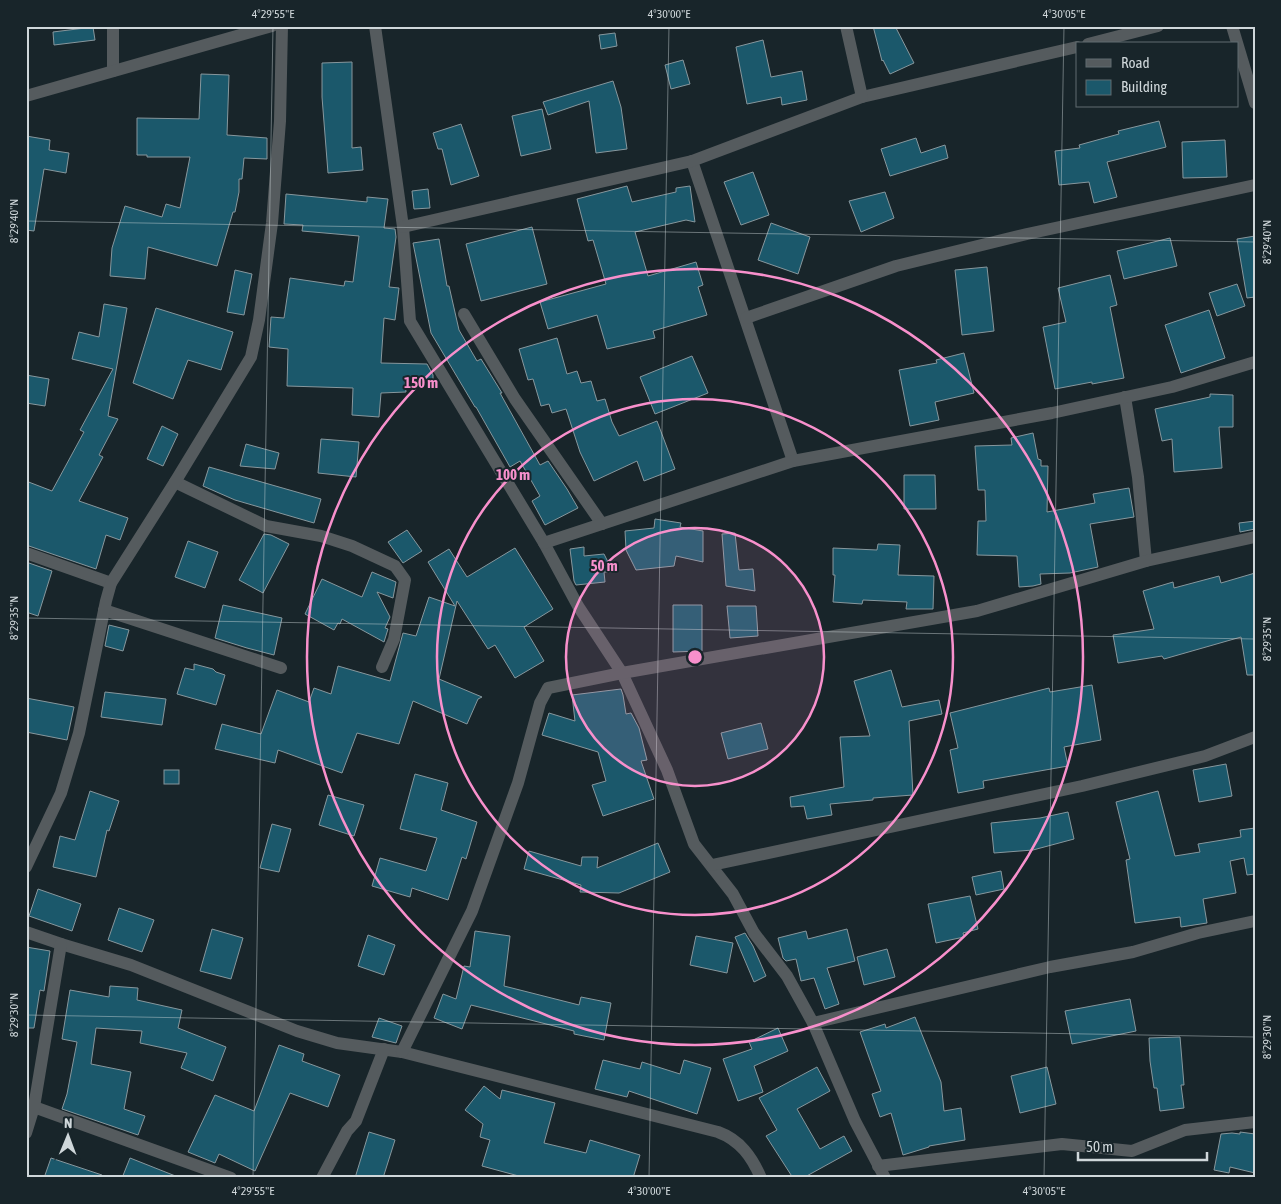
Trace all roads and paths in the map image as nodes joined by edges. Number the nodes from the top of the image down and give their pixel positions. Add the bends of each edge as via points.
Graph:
1 (113, 26) edge
2 (272, 26) edge
3 (282, 26) edge
4 (376, 26) edge
5 (846, 26) edge
6 (1158, 26) edge
7 (1232, 26) edge
8 (1096, 42) edge
9 (1237, 42) edge
10 (1076, 46) edge
11 (1238, 46) edge
12 (113, 71) junction
13 (26, 96) edge
14 (862, 97) junction
15 (1255, 103) edge
16 (692, 161) junction
17 (1255, 186) edge
18 (403, 227) junction
19 (464, 314) dead end
20 (746, 318) junction
21 (1255, 362) edge
22 (1125, 398) junction
23 (793, 462) junction
24 (175, 482) junction
25 (602, 524) junction
26 (1255, 537) edge
27 (544, 543) junction
28 (26, 553) edge
29 (1146, 560) junction
30 (111, 583) junction
31 (104, 610) junction
32 (382, 667) dead end
33 (281, 668) dead end
34 (622, 673) junction
35 (1255, 737) edge
36 (29, 852) edge
37 (26, 866) edge
38 (712, 866) junction
39 (1255, 921) edge
40 (26, 932) edge
41 (61, 944) junction
42 (813, 1023) junction
43 (384, 1049) junction
44 (402, 1052) junction
45 (34, 1107) junction
46 (1255, 1122) edge
47 (26, 1133) edge
48 (878, 1166) junction
49 (231, 1178) edge
50 (322, 1178) edge
51 (761, 1178) edge
52 (885, 1178) edge

1 - 12 street
2 - 12 street
3 - 24 street via 280,121 272,223 251,356
4 - 18 street
5 - 14 street
6 - 8 street
7 - 9 street
10 - 14 street
11 - 15 street
12 - 13 street
14 - 16 street
16 - 18 street
16 - 20 street
17 - 20 street via 1027,234 896,266
18 - 27 street via 410,321
19 - 25 street via 515,399
20 - 23 street
21 - 22 street via 1172,388
22 - 23 street
22 - 29 street via 1138,478
23 - 25 street
24 - 30 street
24 - 32 street via 266,526 321,536 395,566 405,580 394,639
25 - 27 street
26 - 29 street
27 - 34 street via 578,606
28 - 30 street
29 - 34 street via 977,611
30 - 31 street
31 - 33 street
31 - 36 street via 79,733 61,794
34 - 38 street via 667,770 694,844
34 - 44 street via 548,688 540,703 518,783 472,911
35 - 38 street via 1205,756 1082,786
36 - 37 street
38 - 42 street via 733,894 754,933 787,976
39 - 42 street via 1198,932 1133,952 1050,967
40 - 41 street
41 - 43 street via 131,965 297,1032 337,1043
41 - 45 street
42 - 48 street
43 - 44 street
43 - 50 street via 356,1121 347,1131
44 - 51 street via 718,1132 738,1142 755,1163
45 - 47 street
45 - 49 street
46 - 48 street via 1185,1130 1132,1151 1062,1144
48 - 52 street

